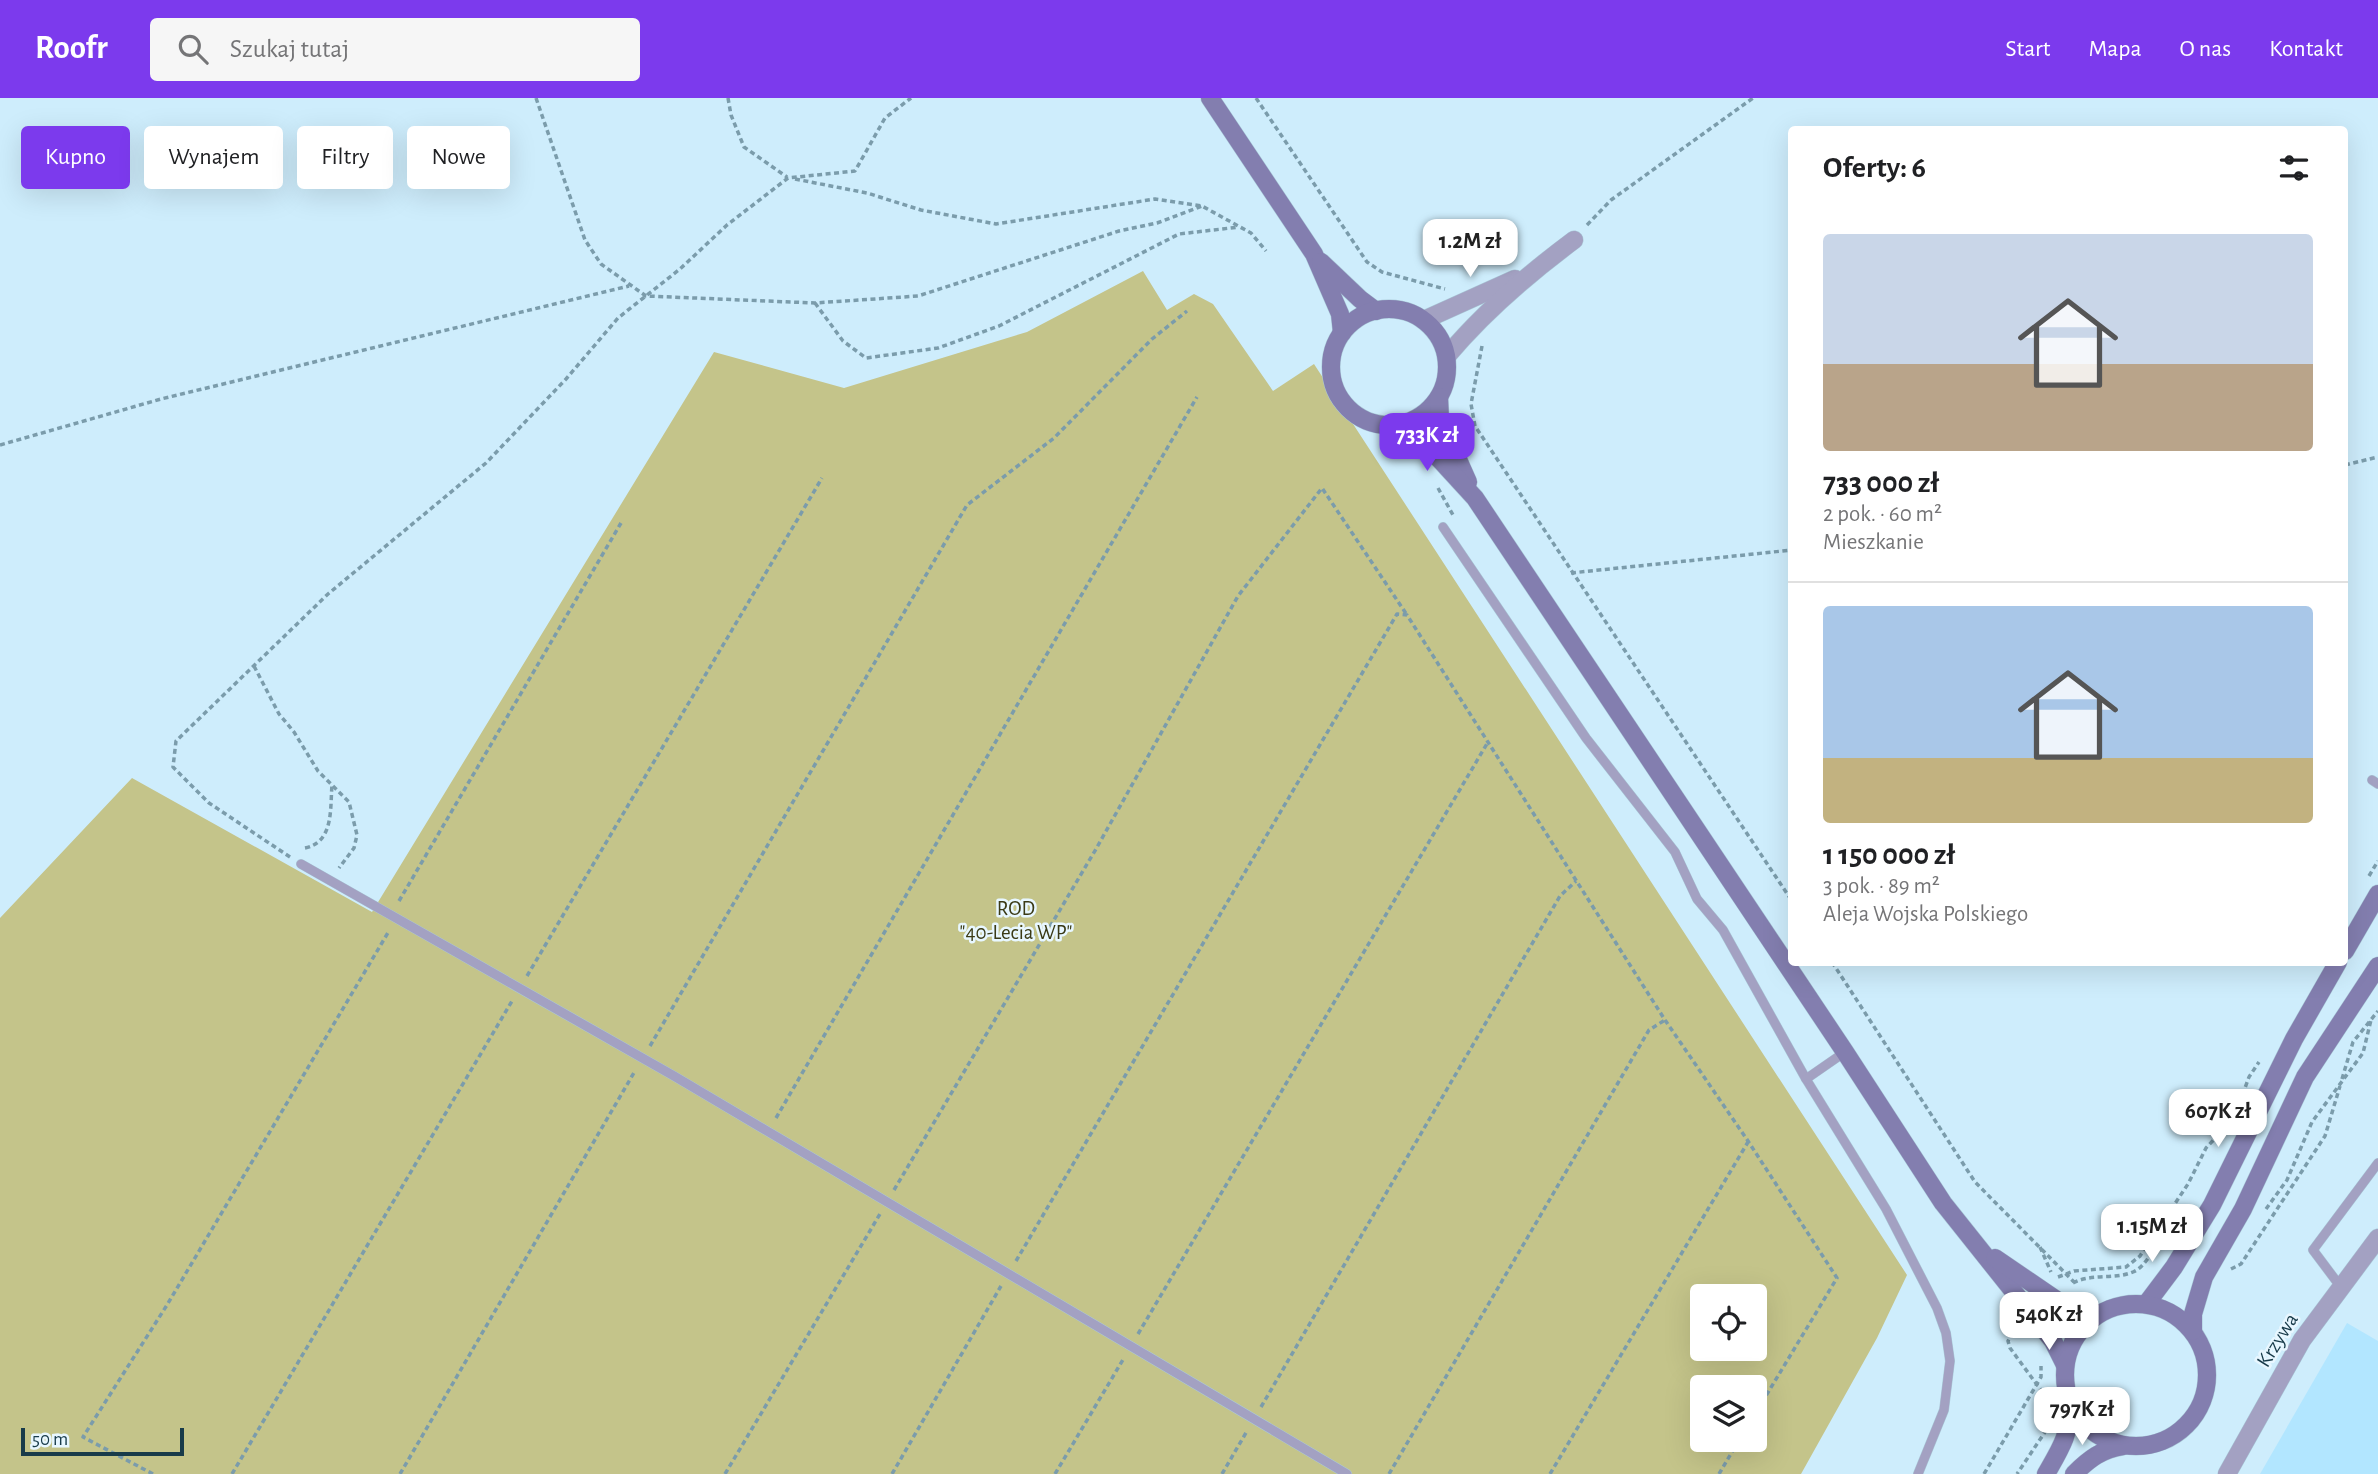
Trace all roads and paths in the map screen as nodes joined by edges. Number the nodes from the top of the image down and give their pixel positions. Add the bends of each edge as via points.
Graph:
1 (536, 98) edge
2 (728, 98) edge
3 (911, 98) edge
4 (1210, 98) edge
5 (1256, 98) edge
6 (1753, 98) edge
7 (788, 178) junction
8 (1202, 206) junction
9 (1241, 227) junction
10 (1574, 240) joint
11 (1266, 251) dead end
12 (1314, 254) junction
13 (1531, 272) junction
14 (630, 285) junction
15 (646, 296) junction
16 (815, 303) junction
17 (1460, 305) junction
18 (1376, 310) junction
19 (1187, 311) dead end
20 (1424, 320) junction
21 (1473, 325) junction
22 (1342, 333) junction
23 (1447, 356) junction
24 (1196, 397) dead end
25 (1439, 397) junction
26 (1399, 424) junction
27 (0, 445) edge
28 (2378, 457) edge
29 (2348, 463) edge
30 (1475, 498) junction
31 (621, 523) dead end
32 (1443, 527) dead end
33 (1788, 550) edge
34 (1571, 573) junction
35 (1407, 615) junction
36 (254, 666) junction
37 (1488, 742) junction
38 (332, 785) junction
39 (279, 849) junction
40 (289, 850) dead end
41 (299, 850) dead end
42 (301, 864) joint
43 (336, 871) dead end
44 (1576, 881) junction
45 (2378, 894) edge
46 (1788, 895) edge
47 (397, 918) junction
48 (2348, 946) edge
49 (1835, 966) edge
50 (2336, 966) edge
51 (2378, 966) edge
52 (2378, 1011) edge
53 (1665, 1020) junction
54 (1845, 1052) junction
55 (2262, 1056) dead end
56 (643, 1059) junction
57 (1806, 1079) junction
58 (767, 1132) junction
59 (1748, 1141) junction
60 (2378, 1163) edge
61 (887, 1202) junction
62 (2378, 1238) edge
63 (2039, 1245) junction
64 (2188, 1247) junction
65 (1982, 1249) junction
66 (2213, 1262) junction
67 (1009, 1273) junction
68 (2053, 1279) dead end
69 (2074, 1282) dead end
70 (2340, 1286) junction
71 (2147, 1303) junction
72 (2093, 1318) junction
73 (2193, 1331) junction
74 (1131, 1346) junction
75 (2065, 1365) junction
76 (2037, 1384) dead end
77 (1767, 1394) edge
78 (2071, 1403) junction
79 (1254, 1419) junction
80 (2127, 1446) junction
81 (1732, 1452) edge
82 (153, 1474) edge
83 (400, 1474) edge
84 (724, 1474) edge
85 (892, 1474) edge
86 (1055, 1474) edge
87 (1222, 1474) edge
88 (1347, 1474) edge
89 (1389, 1474) edge
90 (1550, 1474) edge
91 (1719, 1474) edge
92 (1917, 1474) edge
93 (1984, 1474) edge
94 (2046, 1474) edge
95 (2074, 1474) edge
96 (2227, 1474) edge

1 - 14 path via 584,240 601,264
2 - 7 path via 744,148
3 - 7 path via 885,118 855,171
4 - 12 street
5 - 17 path via 1367,262 1382,272 1449,290
6 - 10 path via 1611,200
7 - 8 path via 996,224 1155,198
7 - 15 path
8 - 9 path
8 - 16 path via 918,296
9 - 11 path
9 - 16 path via 1179,233 999,327 938,348 866,358 843,341
10 - 13 street
12 - 18 street
12 - 22 street via 1340,314
13 - 17 street
13 - 21 street
14 - 15 path
14 - 27 path via 161,399
15 - 16 path
15 - 36 path via 618,318 486,463 328,594
17 - 20 street
18 - 20 street via 1397,309
18 - 22 street via 1356,319
19 - 56 path via 1152,339 1054,438 967,505
20 - 23 street via 1443,342
21 - 23 street
21 - 34 path via 1483,339 1471,404 1475,426
22 - 26 street via 1331,367 1337,392 1354,413 1378,424
23 - 25 street
24 - 58 path
25 - 26 street via 1419,417
25 - 30 street via 1440,419
26 - 30 street via 1419,437
28 - 29 path
30 - 54 street
31 - 47 path via 399,898
32 - 57 lane via 1586,738 1675,852 1697,899 1723,930
33 - 34 path
34 - 46 path
35 - 37 path
35 - 61 path via 1322,488 1238,596 1096,849
35 - 67 path via 1397,614
36 - 38 path via 279,714
36 - 39 path via 176,741 173,767 209,803
37 - 44 path
37 - 74 path
38 - 41 path via 325,837 315,846
38 - 43 path via 349,802 357,835 354,848
39 - 40 path
39 - 42 path
42 - 47 lane
44 - 53 path
44 - 79 path via 1560,896
45 - 48 street
47 - 56 lane
47 - 82 path via 167,1305 83,1437
49 - 63 path via 1975,1182
50 - 64 street
51 - 66 street via 2305,1077
52 - 66 path via 2353,1042 2325,1136 2292,1187 2241,1264 2228,1271
53 - 59 path
53 - 89 path via 1649,1030
54 - 57 lane
54 - 65 street via 1943,1202
55 - 64 path via 2241,1099 2170,1210 2170,1237
56 - 58 lane
56 - 83 path
57 - 92 lane via 1886,1209 1946,1333 1951,1361 1944,1410
58 - 61 lane
59 - 77 path via 1837,1279
59 - 90 path
60 - 70 lane via 2313,1250
61 - 67 lane
61 - 84 path
62 - 70 street, Krzywa
63 - 68 path
63 - 69 path
64 - 71 street
65 - 72 street via 2058,1301
65 - 75 street via 2053,1341
66 - 73 street via 2198,1293
67 - 74 lane
67 - 85 path
70 - 96 street, Krzywa via 2302,1340
71 - 72 street via 2118,1306
71 - 73 street via 2172,1313
72 - 75 street via 2074,1339
73 - 80 street via 2207,1369 2206,1391 2198,1411 2167,1440
74 - 79 lane
74 - 86 path
75 - 78 street
76 - 93 path
78 - 80 street via 2088,1428
78 - 94 street via 2063,1445
79 - 87 path
79 - 88 lane
80 - 95 street via 2100,1452
81 - 91 path

